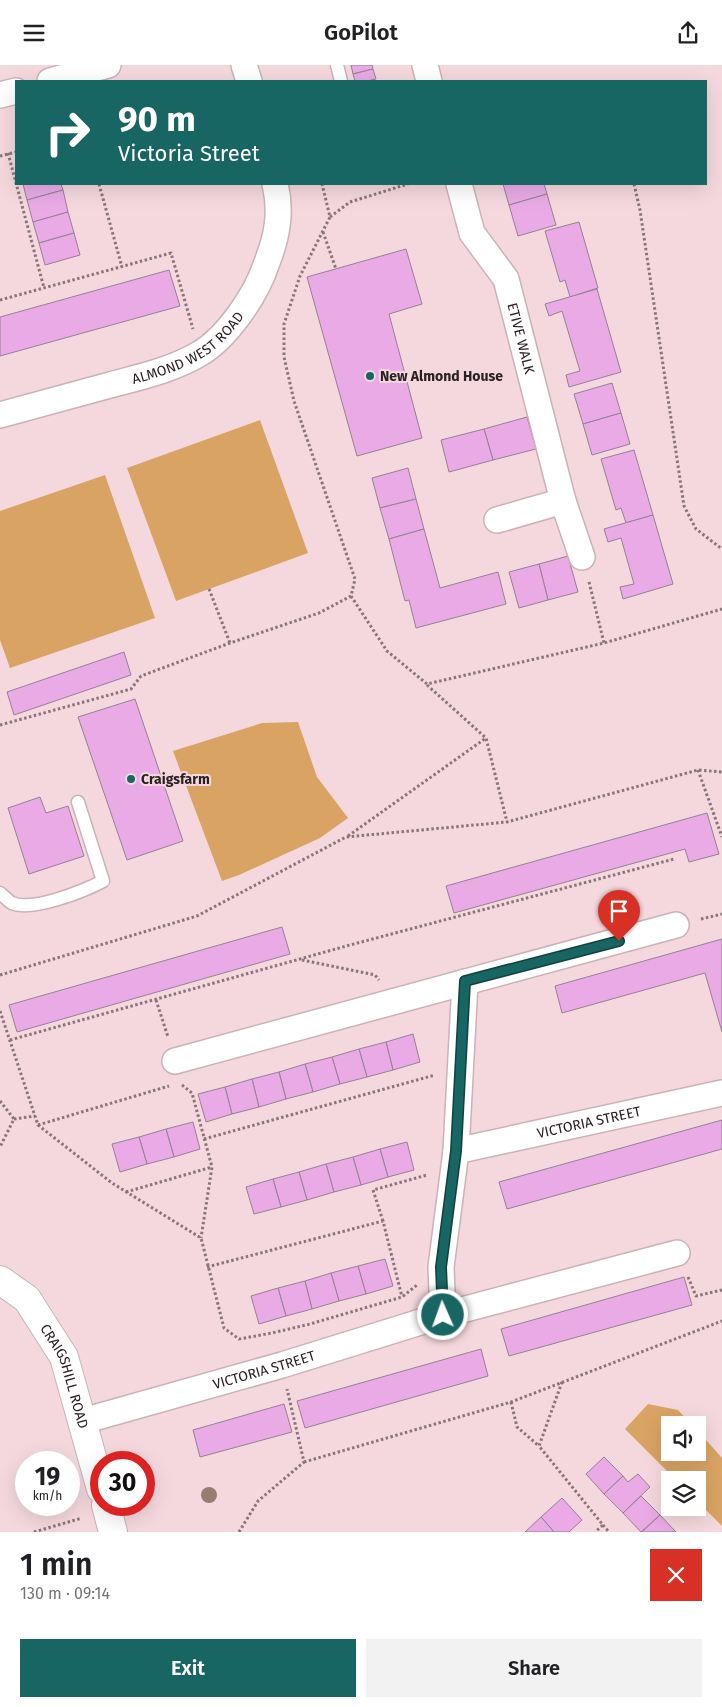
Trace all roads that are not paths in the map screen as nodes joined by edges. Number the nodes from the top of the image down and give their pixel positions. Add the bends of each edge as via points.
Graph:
1 (108, 65) edge
2 (244, 65) edge
3 (337, 65) edge
4 (425, 65) edge
5 (54, 80) edge
6 (248, 80) edge
7 (341, 80) edge
8 (429, 80) edge
9 (15, 91) edge
10 (0, 95) edge
11 (275, 185) edge
12 (459, 185) edge
13 (0, 415) edge
14 (563, 501) junction
15 (496, 521) dead end
16 (584, 565) road end
17 (78, 802) dead end
18 (0, 893) edge
19 (676, 925) dead end
20 (465, 981) junction
21 (177, 1072) road end
22 (722, 1093) edge
23 (456, 1151) junction
24 (677, 1253) road end
25 (0, 1280) edge
26 (443, 1315) junction
27 (82, 1421) junction
28 (91, 1451) edge

1 - 5 street
2 - 6 street
3 - 7 lane
4 - 8 street
9 - 10 street
11 - 13 street, ALMOND WEST ROAD via 279,200 276,239 262,277 238,318 199,354 159,372
12 - 14 street, ETIVE WALK via 472,233 506,279
14 - 15 street
14 - 16 street, ETIVE WALK
17 - 18 lane via 103,881 88,889 32,906 12,903
19 - 20 street
20 - 21 street
20 - 23 street
22 - 23 street, VICTORIA STREET
23 - 26 street via 441,1267
24 - 26 street, VICTORIA STREET
25 - 27 street, CRAIGSHILL ROAD via 27,1299 64,1357
26 - 27 street, VICTORIA STREET via 282,1365
27 - 28 street, CRAIGSHILL ROAD

